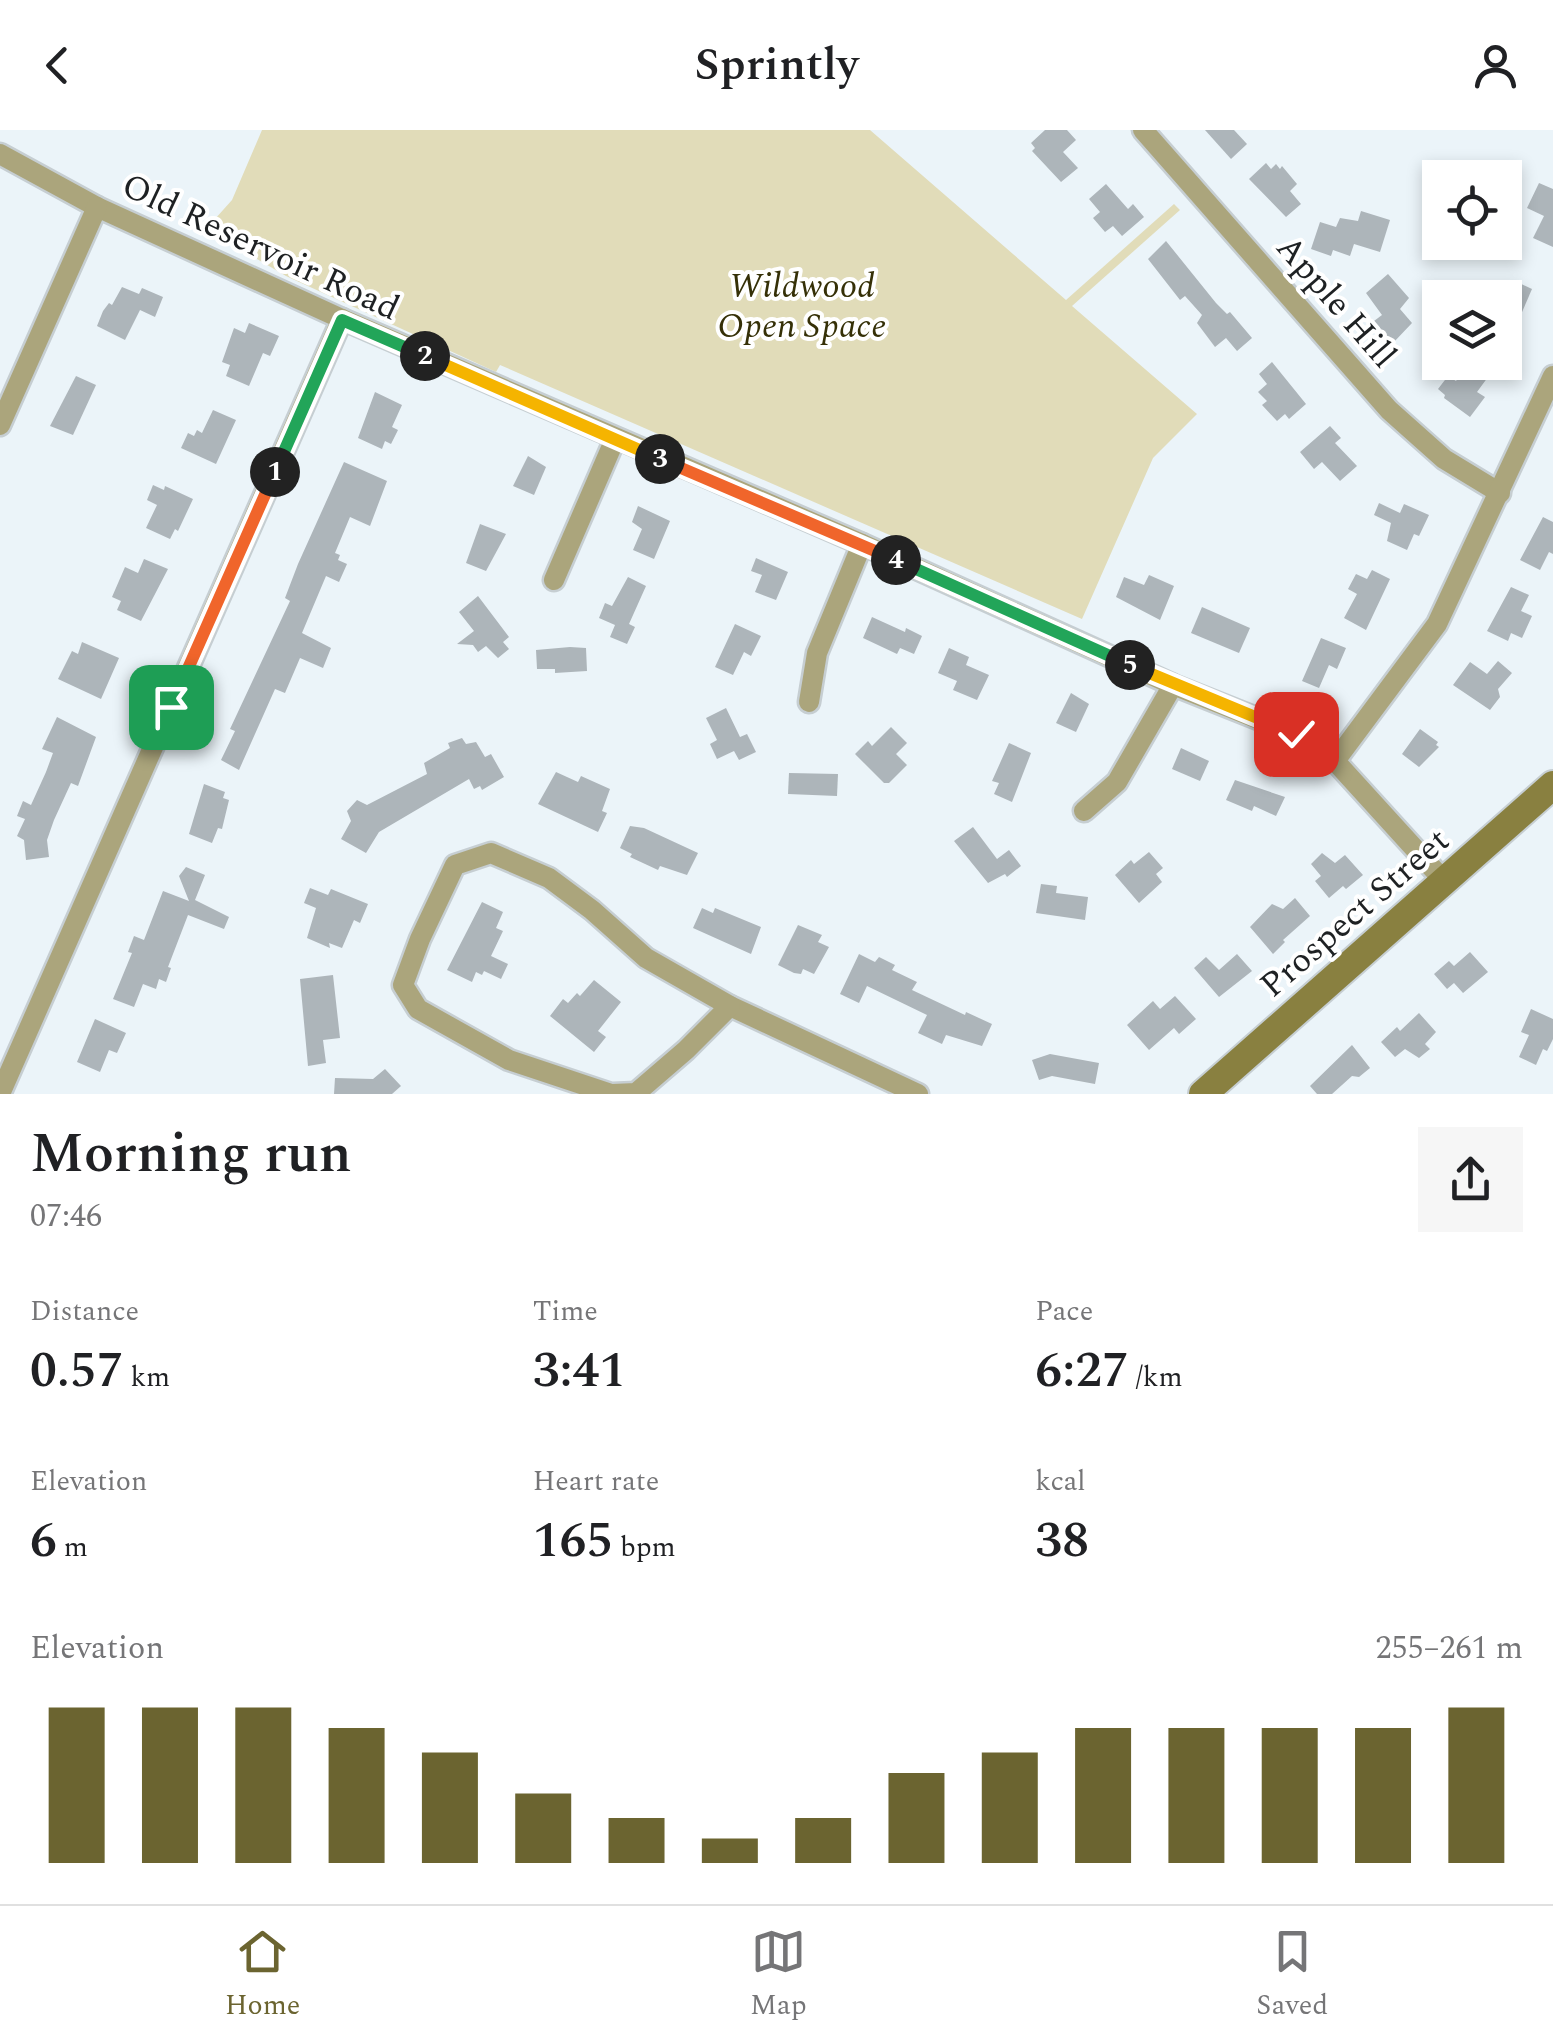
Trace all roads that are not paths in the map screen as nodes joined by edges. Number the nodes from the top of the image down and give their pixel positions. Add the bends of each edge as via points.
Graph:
1 (1144, 130) edge
2 (0, 154) edge
3 (97, 207) junction
4 (342, 320) junction
5 (1553, 376) edge
6 (0, 425) edge
7 (615, 440) junction
8 (1500, 493) junction
9 (862, 544) junction
10 (554, 580) dead end
11 (1173, 685) junction
12 (810, 702) dead end
13 (1335, 761) junction
14 (1553, 786) edge
15 (1084, 811) dead end
16 (1446, 882) junction
17 (730, 1006) junction
18 (0, 1094) edge
19 (612, 1094) edge
20 (918, 1094) edge
21 (1203, 1094) edge

1 - 8 street, Apple Hill via 1389,410 1444,459
2 - 3 street, Old Reservoir Road
3 - 4 street, Old Reservoir Road
3 - 6 street
4 - 7 street, Old Reservoir Road
4 - 18 street
5 - 8 street
7 - 9 street, Old Reservoir Road
7 - 10 street
8 - 13 street via 1438,624
9 - 11 street, Old Reservoir Road
9 - 12 street via 817,653
11 - 13 street, Old Reservoir Road via 1296,734
11 - 15 street via 1116,782
13 - 16 street, Old Reservoir Road
14 - 16 main road, Prospect Street
16 - 21 main road, Prospect Street
17 - 19 street via 636,1093
17 - 19 street via 646,958 549,878 491,853 455,865 404,986 418,1009 509,1060
17 - 20 street

